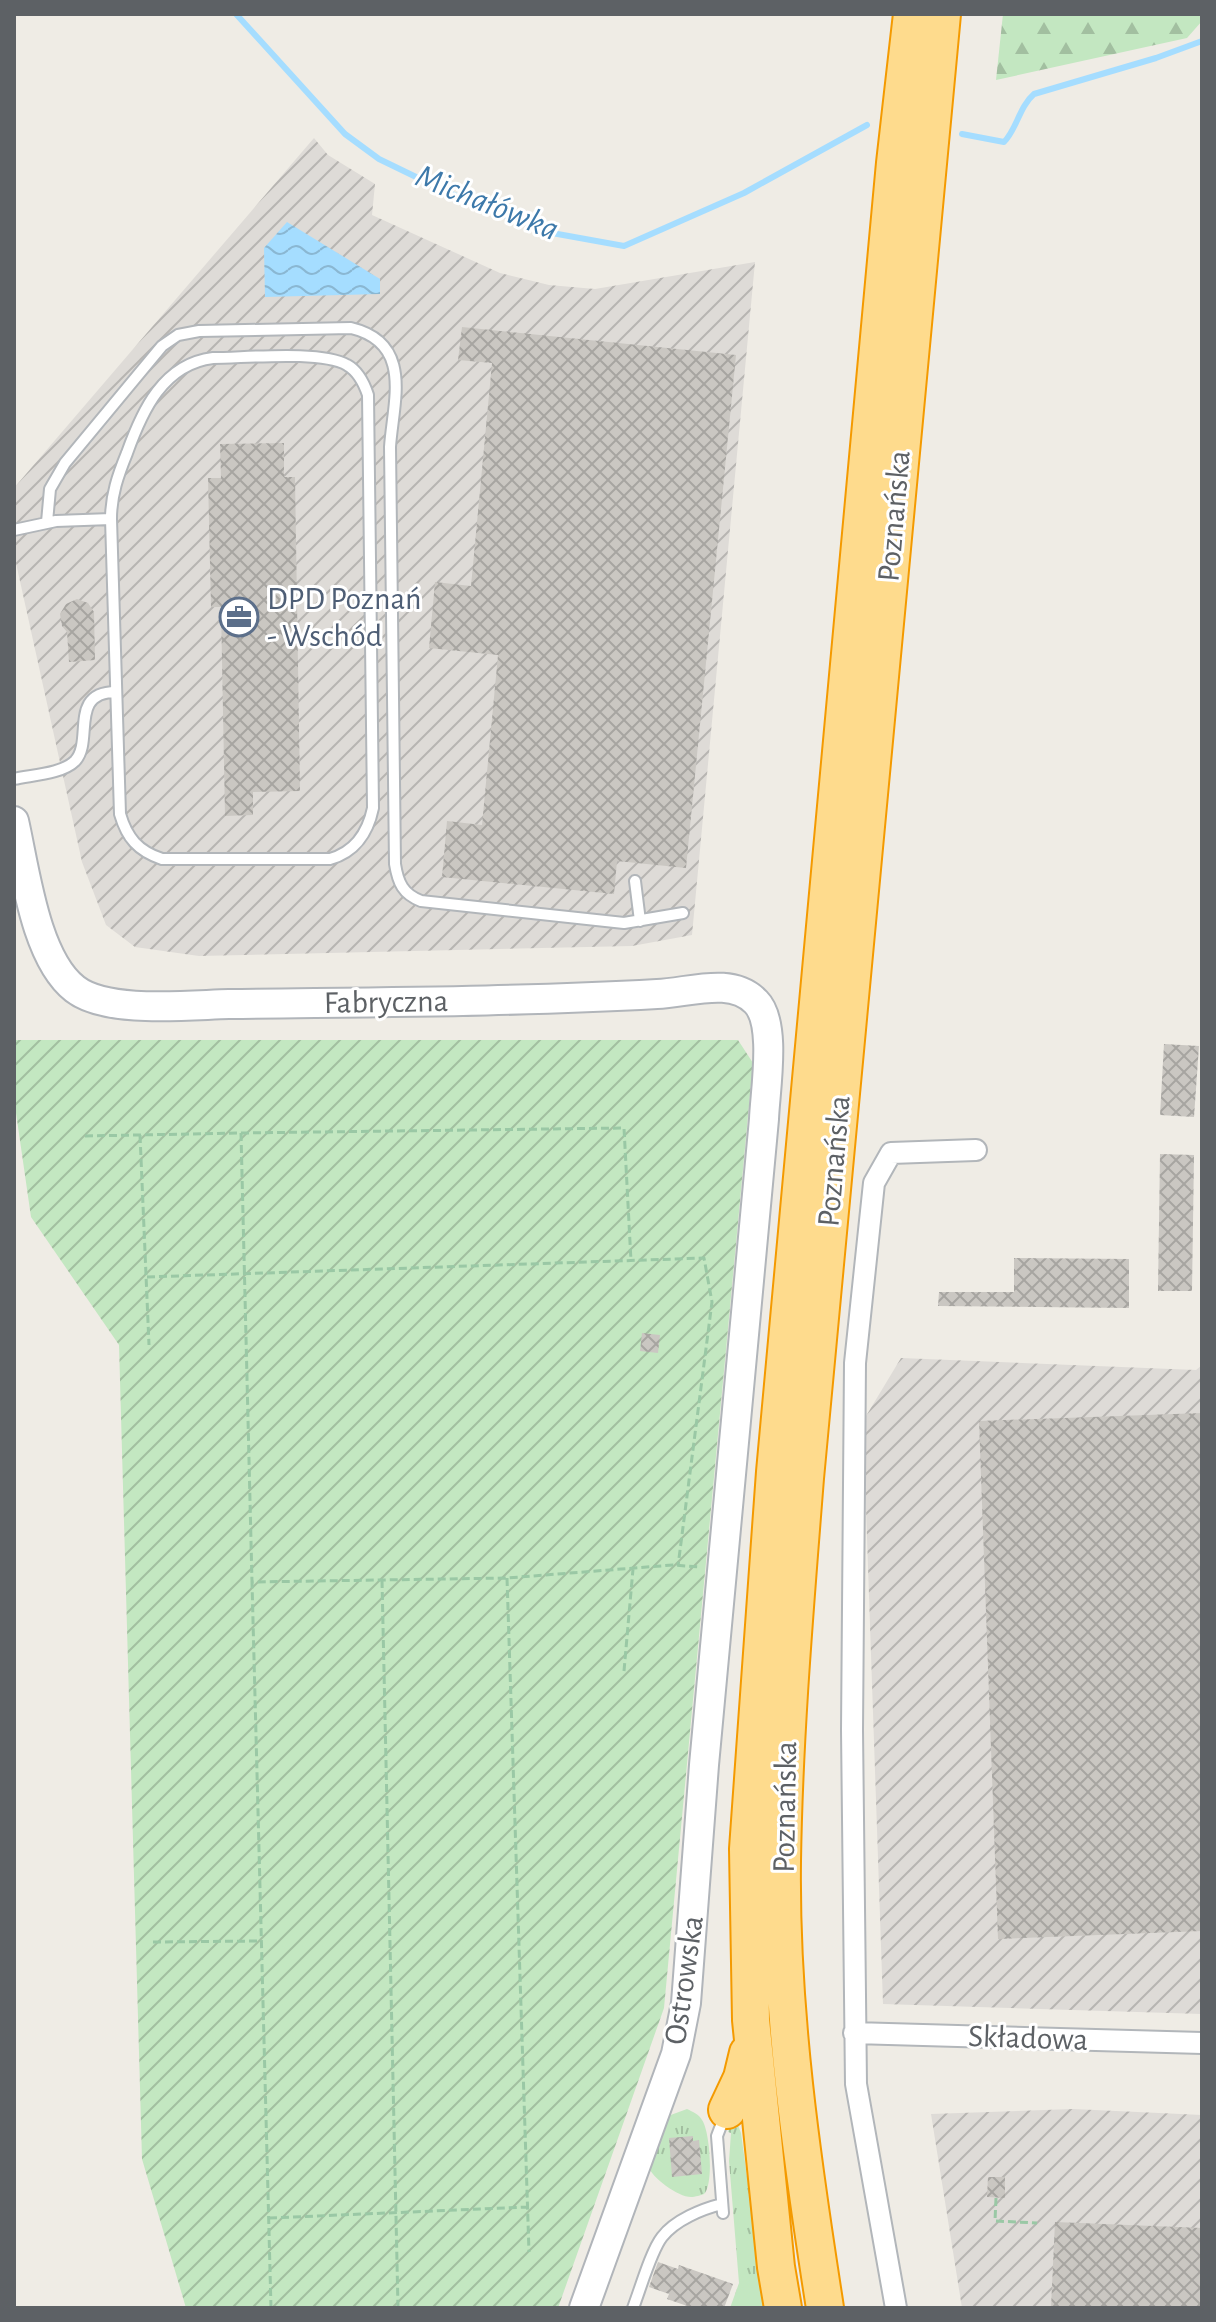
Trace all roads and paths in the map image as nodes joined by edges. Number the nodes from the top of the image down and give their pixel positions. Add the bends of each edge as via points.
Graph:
1 (912, 14) edge
2 (942, 14) edge
3 (111, 519) junction
4 (47, 522) junction
5 (14, 530) edge
6 (116, 692) junction
7 (14, 779) edge
8 (14, 821) edge
9 (635, 881) dead end
10 (683, 913) dead end
11 (640, 921) junction
12 (764, 1119) joint
13 (241, 1133) junction
14 (140, 1135) junction
15 (85, 1136) dead end
16 (976, 1150) dead end
17 (631, 1261) junction
18 (244, 1274) junction
19 (147, 1277) junction
20 (149, 1345) dead end
21 (678, 1566) junction
22 (633, 1569) junction
23 (722, 1569) junction
24 (507, 1578) junction
25 (382, 1580) junction
26 (252, 1582) junction
27 (624, 1671) dead end
28 (261, 1941) junction
29 (153, 1942) dead end
30 (751, 2020) junction
31 (854, 2033) junction
32 (1202, 2043) edge
33 (727, 2110) joint
34 (996, 2198) dead end
35 (528, 2207) junction
36 (396, 2212) junction
37 (269, 2218) junction
38 (1037, 2223) dead end
39 (529, 2252) dead end
40 (271, 2308) edge
41 (398, 2308) edge
42 (584, 2308) edge
43 (633, 2308) edge
44 (783, 2308) edge
45 (825, 2308) edge
46 (896, 2308) edge

1 - 30 highway, Poznańska via 775,1472 748,1849
2 - 45 highway, Poznańska via 806,1462 787,1715 782,1863 787,2015
3 - 4 lane
3 - 6 lane
3 - 6 lane via 116,482 146,405 187,365 213,358 324,358 346,364 365,386 374,799 368,827 357,843 339,856 319,859 174,860 150,855 130,840 120,814
4 - 5 lane
4 - 11 lane via 50,489 65,463 154,355 178,335 351,328 367,333 386,350 397,380 390,447 399,883 421,901 613,923
6 - 7 lane via 99,695 88,706 75,761
8 - 12 street, Fabryczna via 52,961 85,996 152,1005 296,1003 644,995 726,987 746,994 764,1014
9 - 11 lane
10 - 11 lane
12 - 23 street, Ostrowska
13 - 14 path
13 - 17 path via 624,1128
13 - 18 path
14 - 15 path
14 - 19 path
16 - 31 street via 891,1153 874,1183 855,1363
17 - 18 path
17 - 21 path via 704,1258 712,1302
18 - 19 path
18 - 26 path
19 - 20 path
21 - 22 path
21 - 23 path
22 - 24 path
22 - 27 path
23 - 42 street, Ostrowska via 682,2030
24 - 25 path
24 - 35 path
25 - 26 path
25 - 36 path
26 - 28 path
28 - 29 path
28 - 37 path
30 - 33 highway via 746,2062
30 - 44 highway, Poznańska
31 - 32 street, Składowa
31 - 46 street via 856,2084
33 - 43 lane via 717,2132 723,2208 704,2209 660,2239
34 - 38 path via 995,2221
35 - 36 path
35 - 39 path
36 - 37 path
36 - 41 path
37 - 40 path

